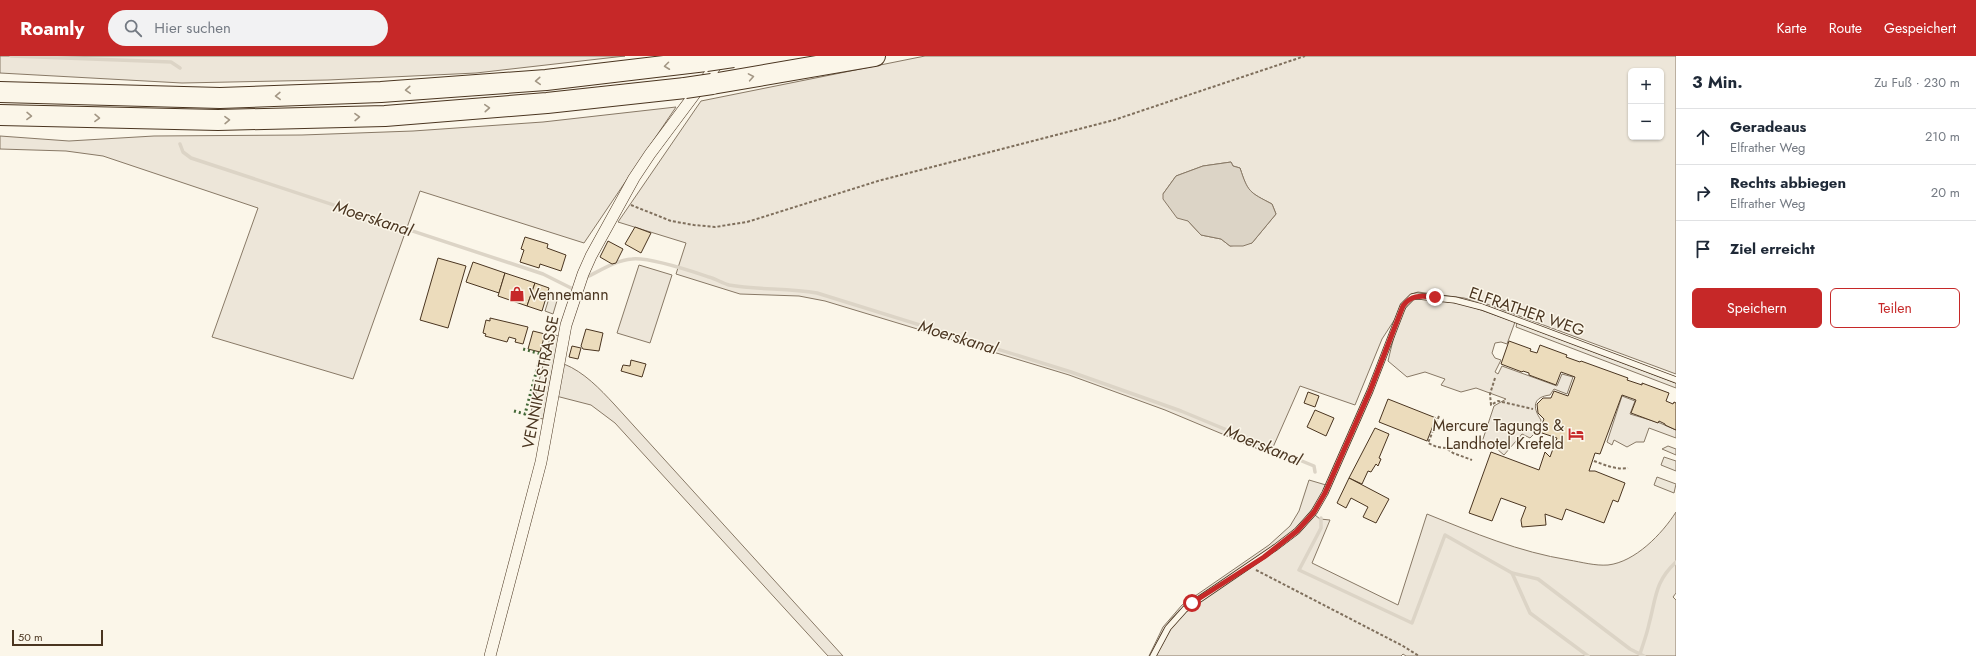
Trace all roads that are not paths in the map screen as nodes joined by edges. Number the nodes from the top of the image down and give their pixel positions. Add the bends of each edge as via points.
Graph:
1 (875, 56) edge
2 (725, 58) edge
3 (0, 92) edge
4 (0, 115) edge
5 (1676, 380) edge
6 (490, 656) edge
7 (1153, 656) edge

4 -> 1 highway, bridge via 218,120 384,116 547,103 685,88
2 -> 3 highway via 546,80 381,92 220,98
2 - 6 street, VENNIKELSTRASSE via 650,154 620,201 583,274 566,325 541,462
5 - 7 lane, ELFRATHER WEG via 1482,307 1435,297 1412,297 1403,306 1370,391 1314,512 1297,531 1249,567 1185,608 1168,628

